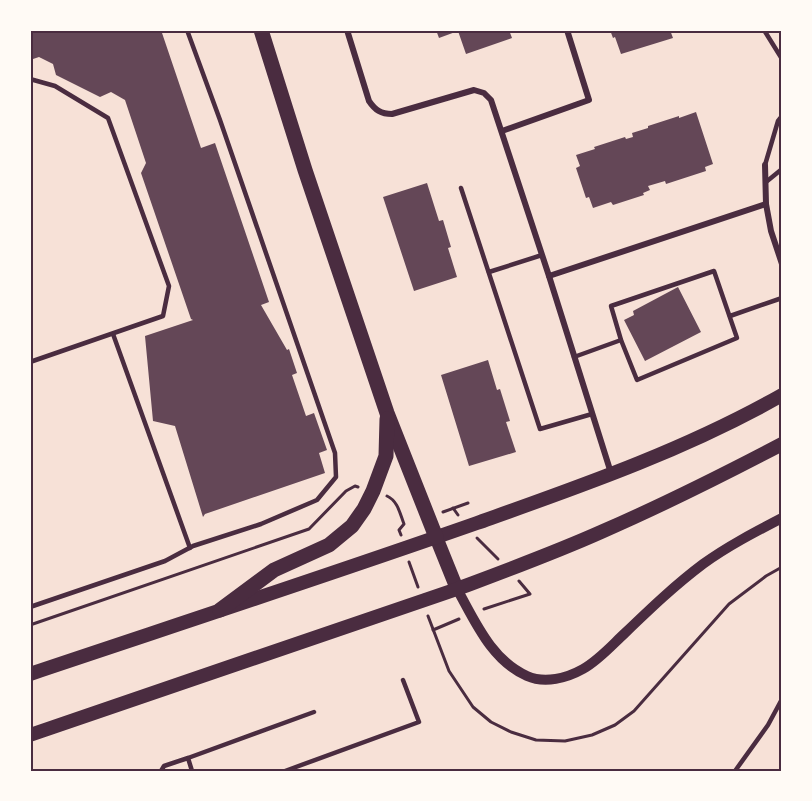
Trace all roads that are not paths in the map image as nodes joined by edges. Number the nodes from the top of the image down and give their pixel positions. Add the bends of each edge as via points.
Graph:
1 (187, 30) edge
2 (261, 30) edge
3 (346, 30) edge
4 (567, 30) edge
5 (764, 30) edge
6 (782, 59) edge
7 (30, 79) edge
8 (782, 116) edge
9 (502, 131) junction
10 (765, 165) joint
11 (782, 169) edge
12 (765, 183) junction
13 (461, 188) dead end
14 (766, 204) junction
15 (542, 255) junction
16 (782, 264) edge
17 (489, 272) junction
18 (549, 276) junction
19 (782, 298) edge
20 (730, 316) junction
21 (113, 334) junction
22 (621, 340) junction
23 (574, 357) junction
24 (30, 362) edge
25 (782, 395) edge
26 (387, 413) junction
27 (592, 414) junction
28 (782, 444) edge
29 (611, 474) junction
30 (782, 518) edge
31 (436, 537) junction
32 (190, 548) junction
33 (457, 589) junction
34 (30, 607) edge
35 (220, 610) junction
36 (30, 674) edge
37 (403, 680) dead end
38 (782, 699) edge
39 (314, 712) dead end
40 (30, 735) edge
41 (188, 758) junction
42 (161, 771) edge
43 (192, 771) edge
44 (285, 771) edge
45 (735, 771) edge

1 - 32 lane via 335,453 336,477 316,500
2 - 26 highway
3 - 9 street via 374,109 392,114 474,90 491,100
4 - 9 street via 590,100
5 - 6 lane
7 - 21 lane via 55,86 108,118 169,286 163,316
8 - 10 lane
9 - 15 street
10 - 12 street
11 - 12 lane
12 - 14 street
13 - 17 lane
14 - 16 street
14 - 18 street
15 - 17 lane
15 - 18 street
17 - 27 lane via 540,429
18 - 23 street
19 - 20 lane
20 - 22 lane via 737,338 637,380
20 - 22 lane via 714,271 611,306
21 - 24 lane
21 - 32 lane
22 - 23 lane
23 - 27 street
25 - 29 main road via 687,444
26 - 31 highway
26 - 35 highway via 386,456 373,491 352,526 329,545 274,570
27 - 29 street
28 - 33 main road via 601,532
29 - 31 main road
30 - 33 street via 704,564 585,668 546,681 528,677 497,654
31 - 33 main road
31 - 35 main road
32 - 34 lane via 165,561
33 - 40 main road
35 - 36 main road
37 - 44 lane via 419,722
38 - 45 lane
39 - 41 lane
41 - 42 lane via 164,766
41 - 43 lane

